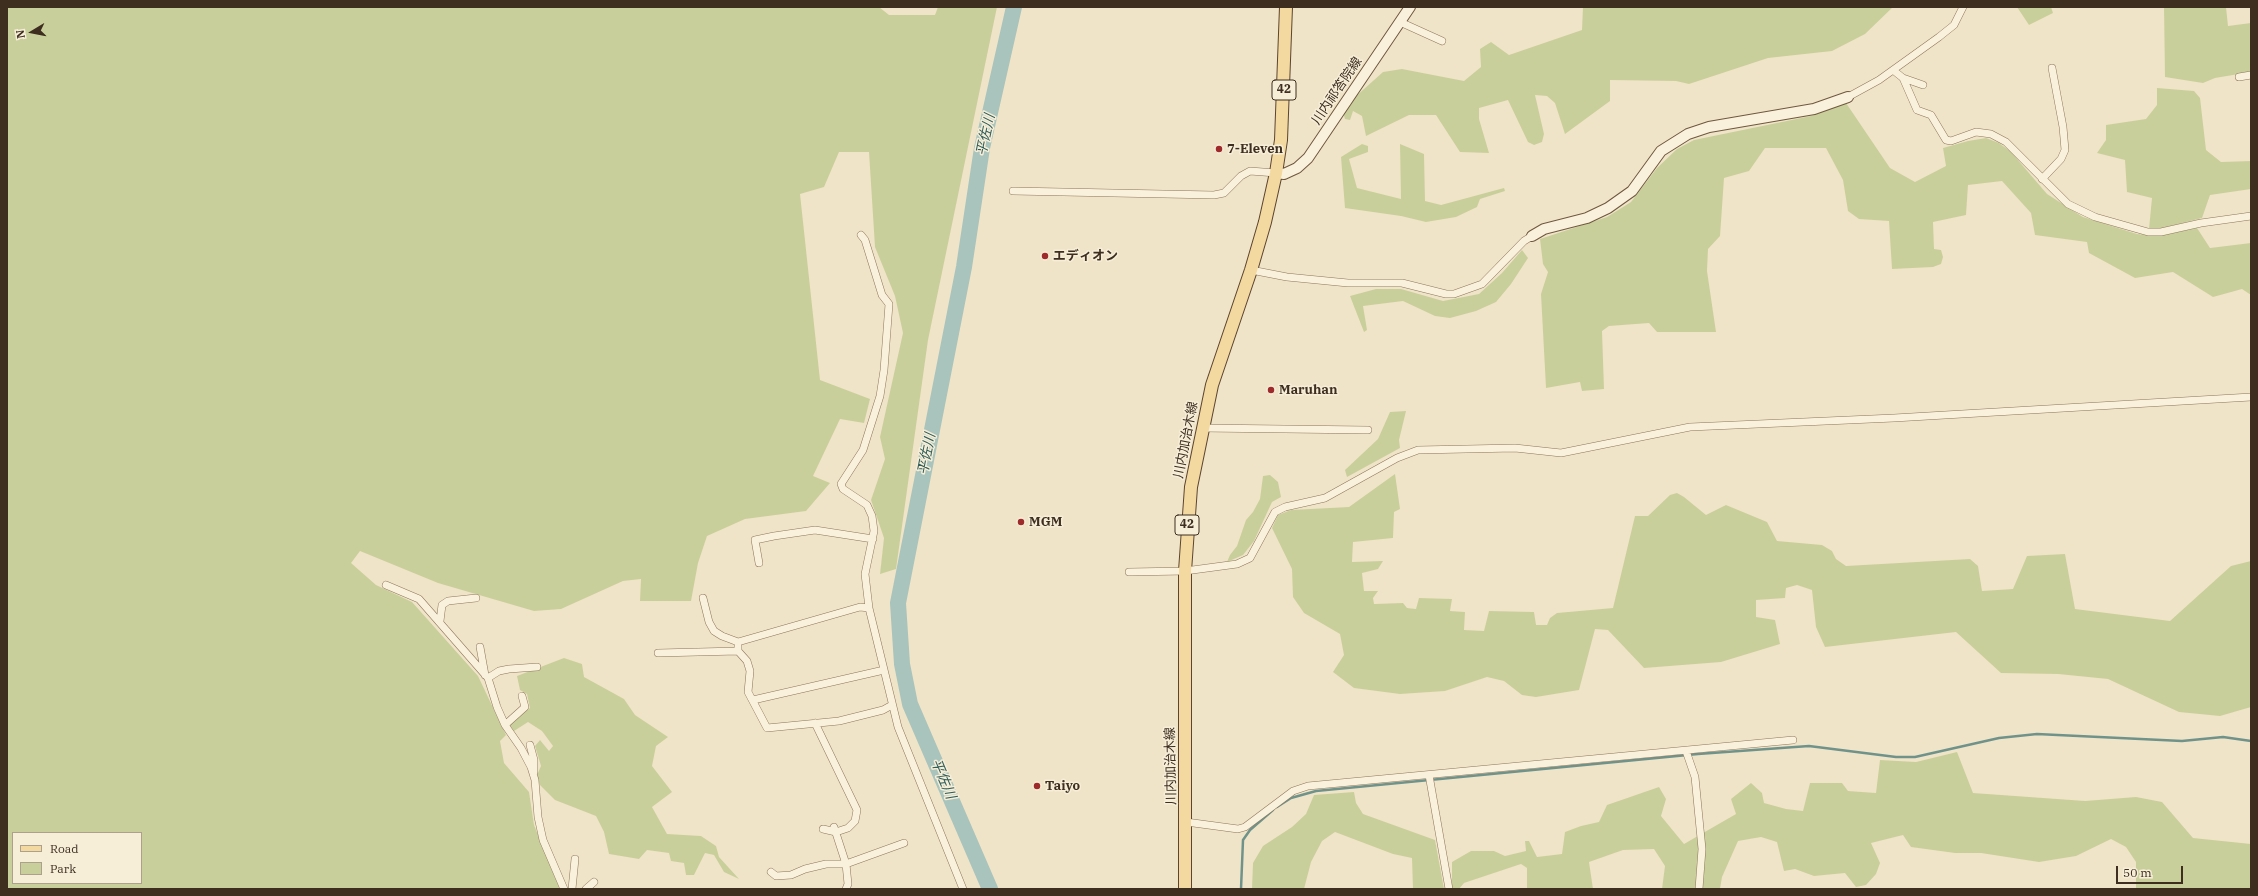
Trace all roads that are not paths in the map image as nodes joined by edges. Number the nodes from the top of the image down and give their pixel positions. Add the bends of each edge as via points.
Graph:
1 (1286, 7) edge
2 (1410, 7) edge
3 (1963, 7) edge
4 (1400, 22) junction
5 (1442, 41) dead end
6 (2052, 68) dead end
7 (1893, 70) junction
8 (2251, 75) edge
9 (2239, 77) dead end
10 (1903, 78) junction
11 (1923, 85) dead end
12 (1848, 97) joint
13 (1276, 173) junction
14 (2042, 179) junction
15 (1014, 191) dead end
16 (2251, 216) edge
17 (861, 235) dead end
18 (1532, 236) joint
19 (1251, 270) junction
20 (2251, 396) edge
21 (1202, 428) junction
22 (1368, 430) dead end
23 (873, 539) junction
24 (759, 562) dead end
25 (1185, 571) junction
26 (1129, 572) dead end
27 (386, 585) dead end
28 (476, 598) dead end
29 (703, 598) dead end
30 (869, 608) junction
31 (440, 621) junction
32 (738, 642) junction
33 (480, 647) dead end
34 (738, 651) junction
35 (658, 653) dead end
36 (537, 667) dead end
37 (884, 670) junction
38 (487, 677) junction
39 (522, 696) dead end
40 (753, 700) junction
41 (892, 705) junction
42 (815, 723) junction
43 (505, 725) junction
44 (1792, 740) dead end
45 (530, 745) dead end
46 (1687, 753) junction
47 (533, 774) junction
48 (1430, 778) junction
49 (1186, 822) junction
50 (823, 829) dead end
51 (835, 830) junction
52 (904, 843) dead end
53 (575, 859) dead end
54 (846, 864) junction
55 (771, 872) dead end
56 (594, 882) dead end
57 (564, 889) edge
58 (572, 889) edge
59 (586, 889) edge
60 (846, 889) edge
61 (963, 889) edge
62 (1185, 889) edge
63 (1449, 889) edge
64 (1699, 889) edge

1 - 13 main road, 川内加治木線 / 42 via 1282,124
2 - 4 street, 川内祁答院線
3 - 7 street via 1954,25
4 - 5 street
4 - 13 street, 川内祁答院線 via 1308,158 1297,168 1284,174
6 - 14 street via 2065,150 2061,159
7 - 10 street
7 - 12 street
8 - 9 street
10 - 11 street
10 - 14 street via 1917,110 1931,114 1946,140 1976,132 1991,134 2006,142
12 - 18 street via 1814,109 1688,134 1661,151 1632,191 1608,208 1587,218 1544,229
13 - 15 street via 1250,171 1224,193 1214,195
13 - 19 main road, 川内加治木線 / 42
14 - 16 street via 2068,204 2095,217 2148,232
17 - 23 street via 865,240 882,295 889,304 884,370 880,396 863,450 841,484 843,489 868,505 872,516
18 - 19 street via 1482,284 1454,294 1402,283 1348,283 1287,277
19 - 21 main road, 川内加治木線 / 42 via 1212,385
20 - 25 street via 1690,427 1561,453 1515,448 1418,450 1397,458 1325,498 1285,507 1275,512 1250,558 1236,564
21 - 22 street
21 - 25 main road, 川内加治木線 / 42 via 1191,494
23 - 24 street via 815,530 774,536 755,540
23 - 30 street via 865,574
25 - 26 street
25 - 49 main road, 川内加治木線 / 42
27 - 31 street via 419,599
28 - 31 street via 448,601 442,605
29 - 32 street via 714,631
30 - 32 street via 860,607
30 - 37 street
31 - 38 street
32 - 34 street
33 - 38 street
34 - 35 street
34 - 40 street via 747,661 750,671 748,692
36 - 38 street via 504,670
37 - 40 street
37 - 41 street
38 - 43 street
39 - 43 street via 525,707
40 - 42 street via 767,728
41 - 42 street via 883,710 839,721
41 - 61 street via 898,727
42 - 51 street via 856,810 855,821 848,828
43 - 47 street via 521,748
44 - 46 street
45 - 47 street via 534,760
46 - 48 street
46 - 64 street via 1695,777 1702,849
47 - 57 street via 538,817 544,840
48 - 49 street via 1308,786 1293,791 1245,827 1238,829
48 - 63 street
49 - 62 main road, 川内加治木線 / 42
50 - 51 street
51 - 54 street
52 - 54 street
53 - 58 street
54 - 55 street via 826,864 805,869 791,876 776,876
54 - 60 street
56 - 59 street

